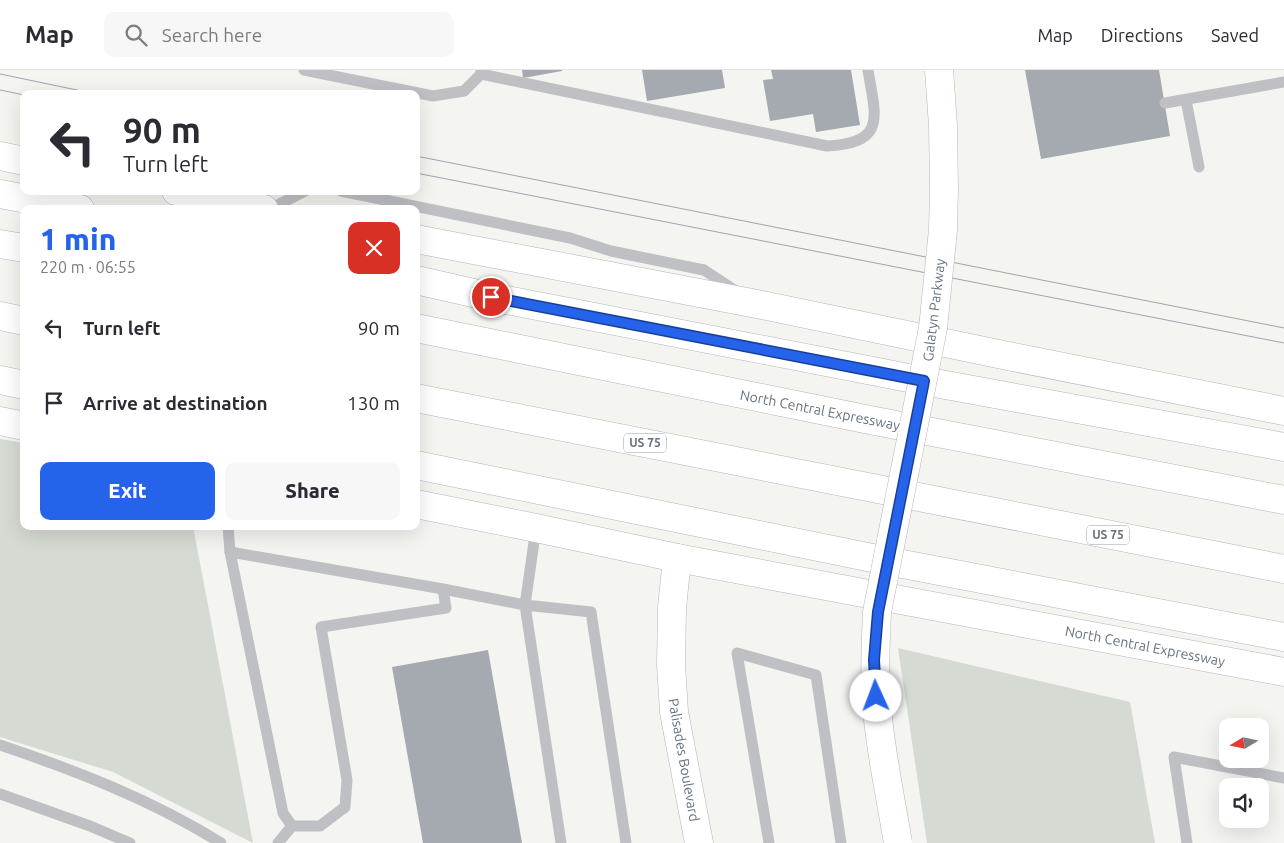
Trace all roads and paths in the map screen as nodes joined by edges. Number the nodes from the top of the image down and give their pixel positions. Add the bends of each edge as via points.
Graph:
1 (304, 70) edge
2 (868, 70) edge
3 (939, 70) edge
4 (481, 72) edge
5 (1284, 82) edge
6 (403, 90) edge
7 (420, 93) edge
8 (1186, 100) junction
9 (1165, 103) dead end
10 (0, 156) edge
11 (20, 160) edge
12 (1199, 167) dead end
13 (0, 194) edge
14 (196, 195) edge
15 (297, 195) edge
16 (360, 195) edge
17 (59, 205) edge
18 (244, 205) edge
19 (278, 205) edge
20 (409, 205) edge
21 (420, 207) edge
22 (420, 240) edge
23 (0, 244) edge
24 (20, 247) edge
25 (420, 281) edge
26 (757, 304) junction
27 (0, 316) edge
28 (20, 320) edge
29 (420, 329) edge
30 (0, 380) edge
31 (924, 381) junction
32 (20, 384) edge
33 (420, 399) edge
34 (1284, 411) edge
35 (0, 421) edge
36 (20, 425) edge
37 (1284, 447) edge
38 (420, 466) edge
39 (1284, 500) edge
40 (420, 505) edge
41 (536, 528) junction
42 (228, 530) edge
43 (230, 552) junction
44 (677, 558) junction
45 (887, 561) junction
46 (1284, 569) edge
47 (443, 589) junction
48 (525, 605) junction
49 (1284, 636) edge
50 (1284, 672) edge
51 (0, 745) edge
52 (1284, 778) edge
53 (0, 794) edge
54 (292, 826) junction
55 (130, 843) edge
56 (221, 843) edge
57 (278, 843) edge
58 (561, 843) edge
59 (626, 843) edge
60 (699, 843) edge
61 (768, 843) edge
62 (841, 843) edge
63 (898, 843) edge
64 (1187, 843) edge

1 - 6 lane
2 - 4 lane via 875,118 872,128 856,142 828,146
3 - 31 main road, Galatyn Parkway, bridge via 943,125 943,230
4 - 7 lane via 464,91 433,96
5 - 8 lane
8 - 9 lane
8 - 12 lane
10 - 11 main road
13 - 17 main road
14 - 18 main road
15 - 19 lane
16 - 20 lane
21 - 26 lane via 704,270
22 - 26 main road
23 - 24 main road
25 - 31 main road
26 - 34 main road
27 - 28 main road
29 - 39 main road, North Central Expressway
30 - 32 main road
31 - 37 main road
31 - 45 main road, Galatyn Parkway, bridge
33 - 46 main road, US 75
35 - 36 main road
38 - 45 main road
40 - 41 main road, North Central Expressway
41 - 44 main road, North Central Expressway
41 - 48 lane
42 - 43 lane
43 - 47 lane
43 - 54 lane via 283,813
44 - 50 main road, North Central Expressway
44 - 60 main road, Palisades Boulevard via 672,608 674,712
45 - 49 main road
45 - 63 main road, Galatyn Parkway, bridge via 874,660 881,740
47 - 48 lane
47 - 54 lane via 446,608 321,628 347,780 345,807 320,826
48 - 58 lane
48 - 59 lane via 591,612
51 - 56 lane via 128,793
52 - 64 lane via 1174,757
53 - 55 lane
54 - 57 lane
61 - 62 lane via 737,653 816,675

